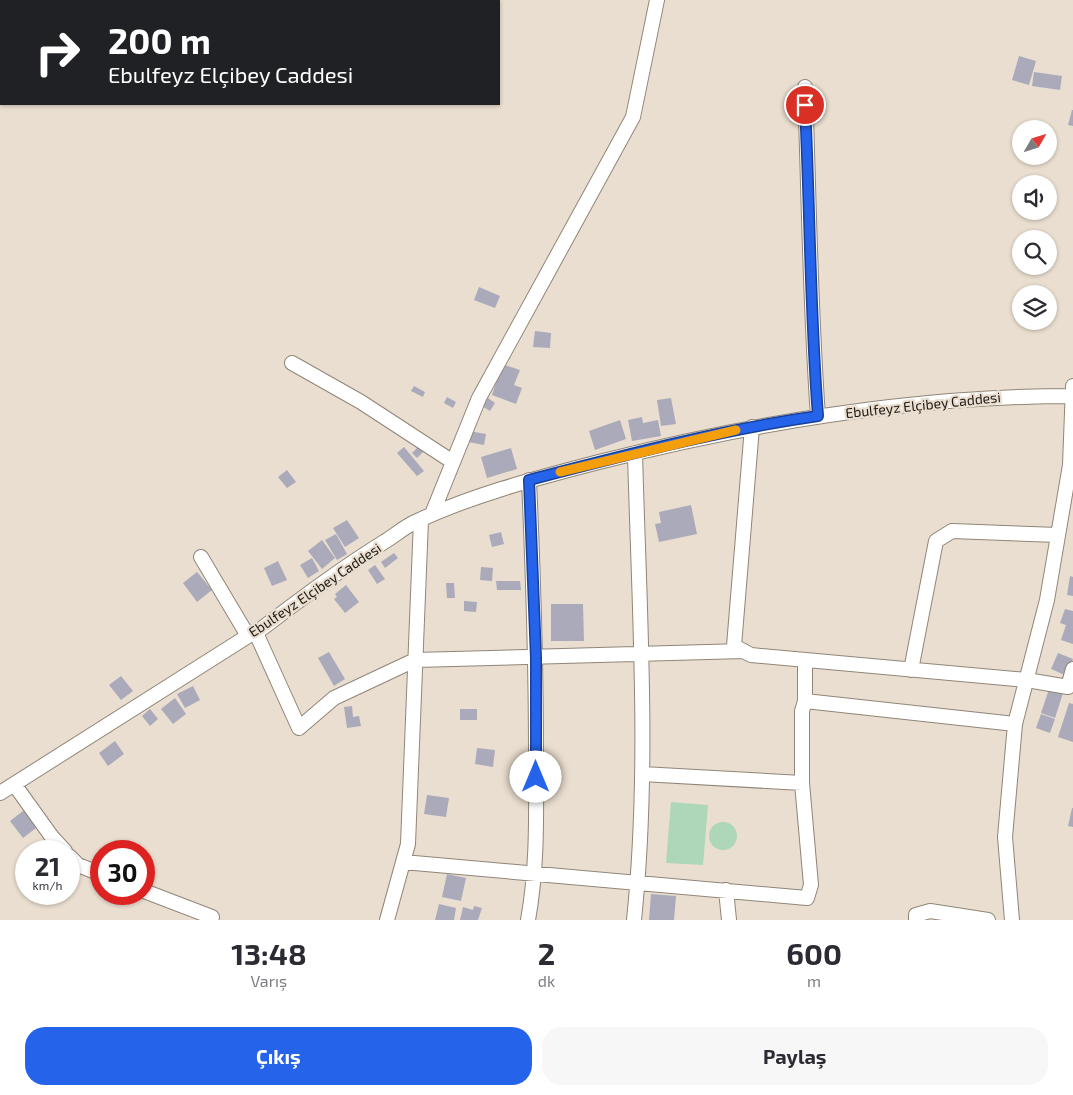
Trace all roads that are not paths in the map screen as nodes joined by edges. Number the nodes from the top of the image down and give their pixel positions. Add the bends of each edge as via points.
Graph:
1 (654, 2) edge
2 (804, 87) dead end
3 (292, 364) dead end
4 (1073, 392) edge
5 (818, 416) junction
6 (752, 427) junction
7 (635, 453) junction
8 (453, 462) junction
9 (529, 480) junction
10 (426, 517) junction
11 (1058, 535) junction
12 (202, 557) dead end
13 (252, 634) junction
14 (744, 651) junction
15 (640, 654) junction
16 (536, 658) junction
17 (415, 660) junction
18 (805, 660) junction
19 (1073, 669) edge
20 (911, 670) junction
21 (1026, 680) junction
22 (1071, 688) edge
23 (805, 701) junction
24 (1015, 724) junction
25 (642, 774) junction
26 (802, 783) junction
27 (14, 784) junction
28 (0, 792) edge
29 (55, 840) edge
30 (403, 862) junction
31 (535, 873) junction
32 (638, 883) junction
33 (726, 890) junction
34 (155, 895) edge
35 (212, 917) dead end
36 (387, 920) edge
37 (528, 920) edge
38 (634, 920) edge
39 (729, 920) edge
40 (916, 920) edge
41 (988, 920) edge
42 (1012, 920) edge

1 - 8 street via 633,118 479,398
2 - 5 street
3 - 8 street via 361,402
4 - 5 street, Ebulfeyz Elçibey Caddesi via 928,403
4 - 11 street via 1070,465
5 - 6 street, Ebulfeyz Elçibey Caddesi
6 - 7 street, Ebulfeyz Elçibey Caddesi
6 - 14 street via 734,646
7 - 9 street, Ebulfeyz Elçibey Caddesi
7 - 15 street
8 - 10 street
9 - 10 street, Ebulfeyz Elçibey Caddesi via 468,499
9 - 16 street
10 - 13 street, Ebulfeyz Elçibey Caddesi via 316,586
10 - 17 street
11 - 20 street via 952,530 936,541
11 - 21 street via 1047,600
12 - 13 street
13 - 17 street via 298,728 334,698
13 - 27 street, Ebulfeyz Elçibey Caddesi
14 - 15 street
14 - 18 street via 752,656
15 - 16 street
15 - 25 street
16 - 17 street
16 - 31 street
17 - 30 street via 408,844
18 - 20 street
18 - 23 street
19 - 22 street
20 - 21 street
21 - 22 street
21 - 24 street
23 - 24 street
23 - 26 street via 802,711
24 - 42 street via 1005,837
25 - 26 street
25 - 32 street
26 - 33 street via 810,886 807,898
27 - 28 street, Ebulfeyz Elçibey Caddesi
27 - 29 street
30 - 31 street
30 - 36 street
31 - 32 street
31 - 37 street
32 - 33 street
32 - 38 street
33 - 39 street
34 - 35 street
40 - 41 street via 916,915 922,911 930,911

